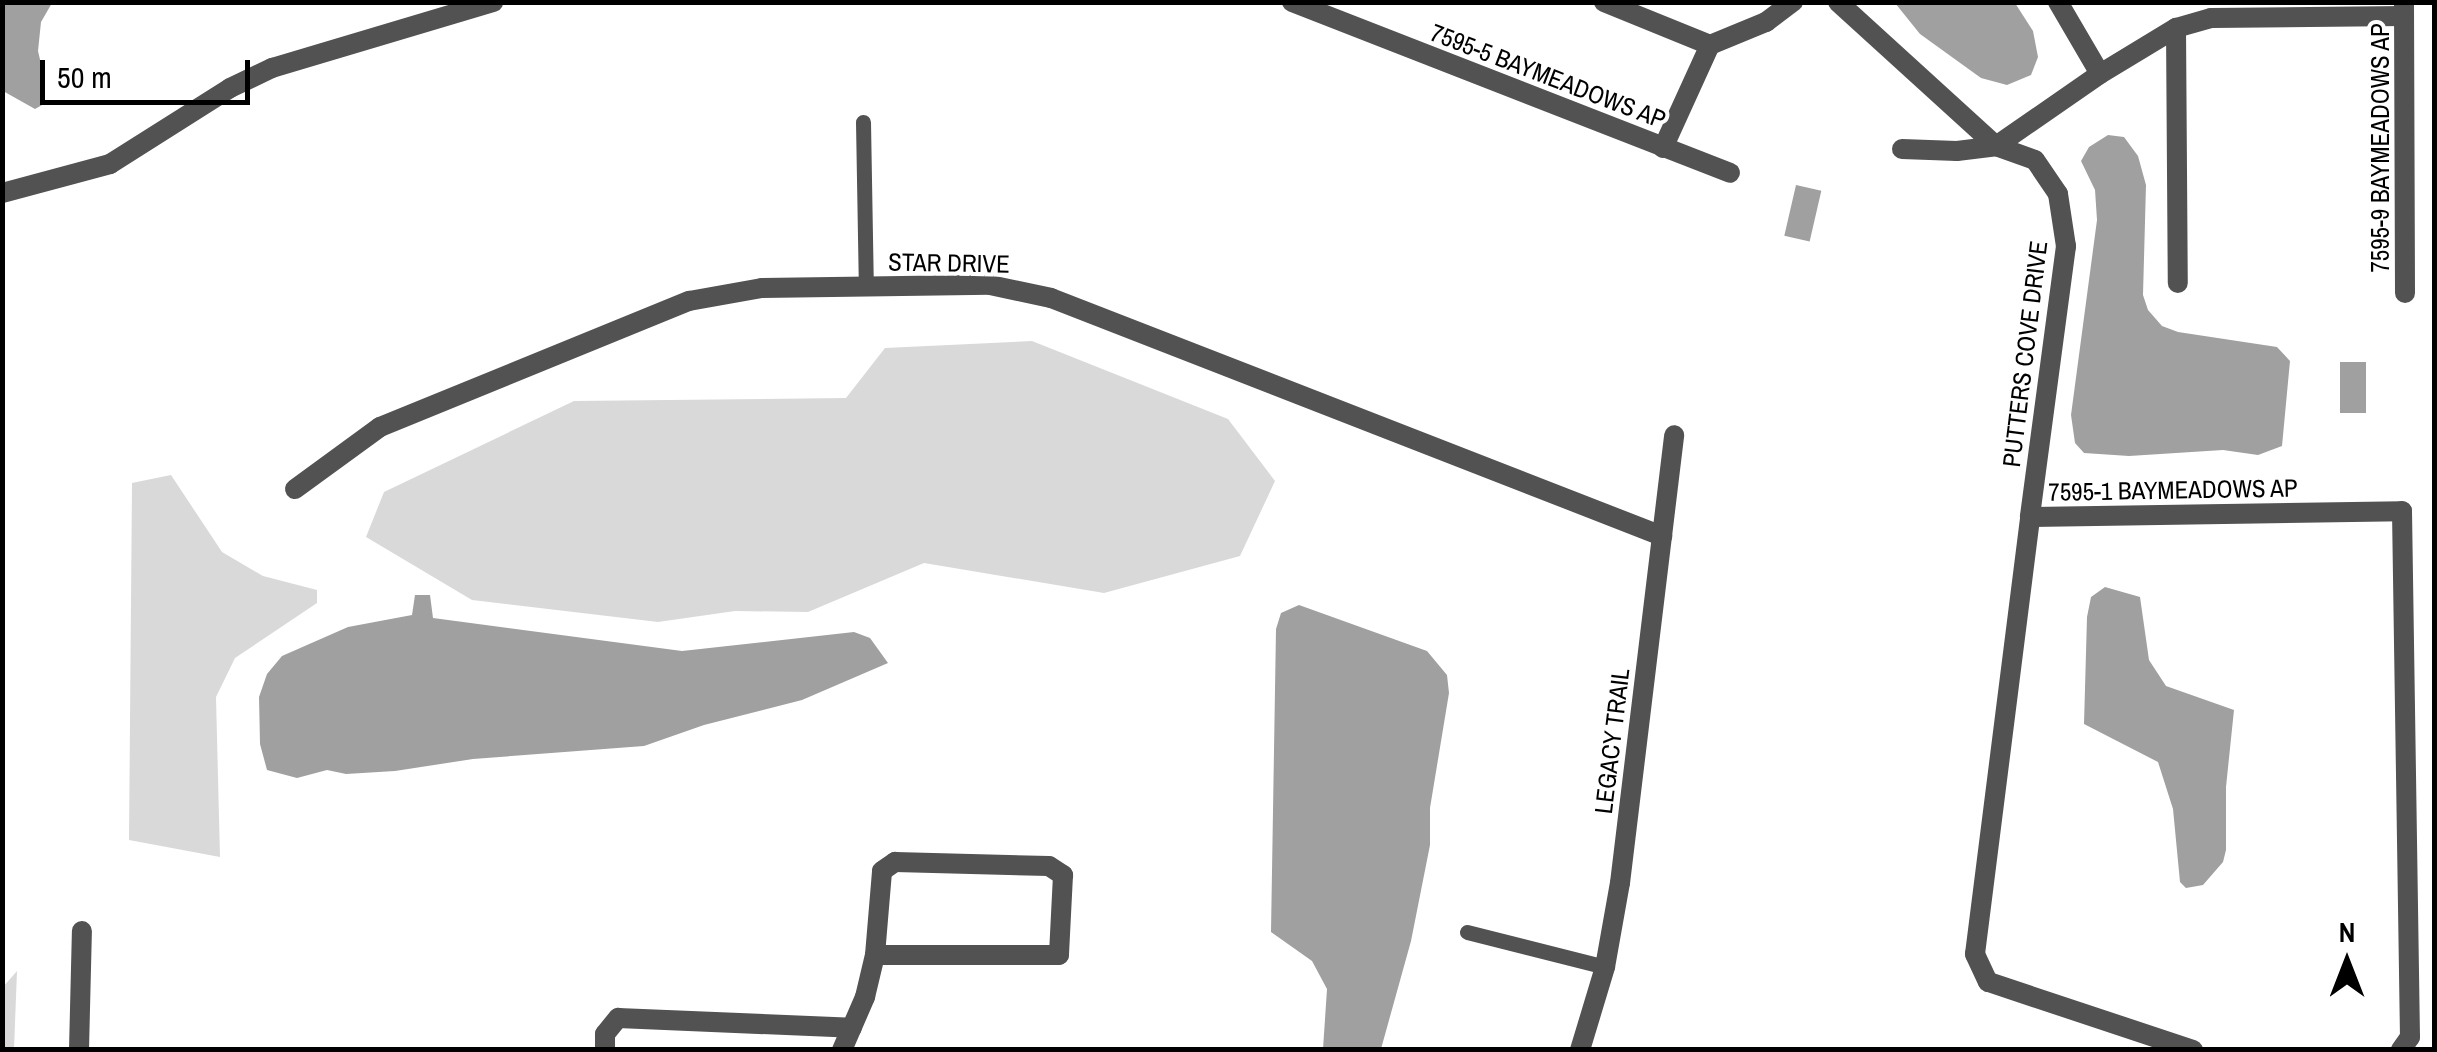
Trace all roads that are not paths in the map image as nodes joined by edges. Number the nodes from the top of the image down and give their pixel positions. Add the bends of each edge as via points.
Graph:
1 (493, 2) edge
2 (1292, 2) edge
3 (1604, 2) edge
4 (1793, 2) edge
5 (1838, 2) edge
6 (2058, 2) edge
7 (2404, 9) edge
8 (2176, 28) junction
9 (1710, 45) junction
10 (2100, 74) junction
11 (863, 122) dead end
12 (1996, 146) junction
13 (1663, 148) junction
14 (1902, 148) dead end
15 (1730, 173) dead end
16 (2, 193) edge
17 (2178, 283) dead end
18 (866, 287) junction
19 (2405, 293) dead end
20 (1674, 435) dead end
21 (295, 488) dead end
22 (2030, 518) junction
23 (1662, 536) junction
24 (82, 931) dead end
25 (1467, 932) dead end
26 (875, 955) junction
27 (1605, 966) junction
28 (852, 1028) junction
29 (78, 1050) edge
30 (604, 1050) edge
31 (842, 1050) edge
32 (1580, 1050) edge
33 (2193, 1050) edge
34 (2401, 1050) edge

1 - 16 street via 272,68 110,164
2 - 13 street, 7595-5 BAYMEADOWS AP
3 - 9 street
4 - 9 street via 1766,22
5 - 12 street, PUTTERS COVE DRIVE
6 - 10 street
7 - 8 street via 2211,18
7 - 19 street, 7595-9 BAYMEADOWS AP
8 - 10 street
8 - 17 street
9 - 13 street
10 - 12 street
11 - 18 lane
12 - 14 street
12 - 22 street, PUTTERS COVE DRIVE via 2035,160 2058,194 2064,217 2066,246
13 - 15 street, 7595-5 BAYMEADOWS AP
18 - 21 street, STAR DRIVE via 762,288 689,301 380,426
18 - 23 street, STAR DRIVE via 990,285 1051,298
20 - 23 street, LEGACY TRAIL
22 - 33 street, 7595-1 BAYMEADOWS AP via 1975,954 1988,982
22 - 34 street, 7595-1 BAYMEADOWS AP via 2402,512 2410,1037
23 - 27 street, LEGACY TRAIL
24 - 29 street
25 - 27 lane
26 - 26 street via 882,872 895,862 1048,866 1063,875 1059,955
26 - 28 street
27 - 32 street, LEGACY TRAIL
28 - 30 street via 618,1018 605,1034
28 - 31 street

